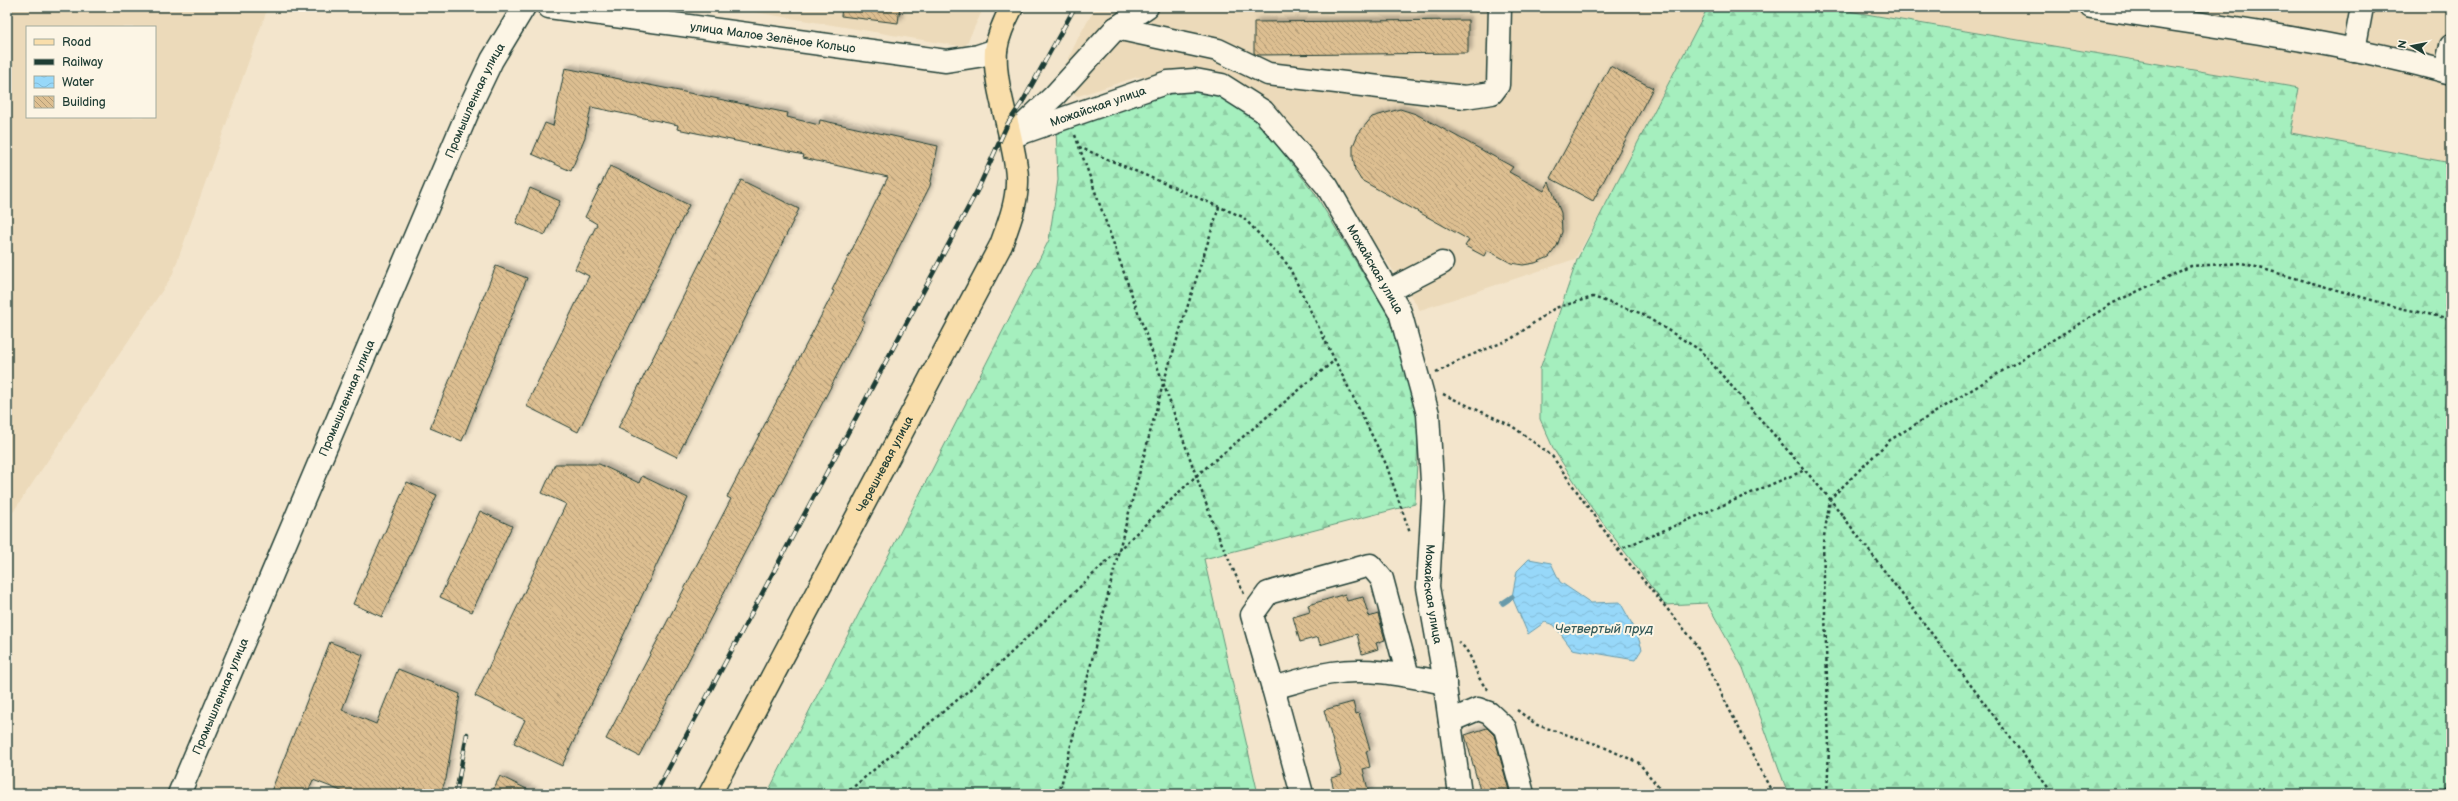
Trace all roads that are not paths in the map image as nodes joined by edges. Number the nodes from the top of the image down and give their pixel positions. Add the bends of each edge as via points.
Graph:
1 (524, 7) edge
2 (549, 7) edge
3 (1012, 7) edge
4 (1147, 7) edge
5 (1500, 7) edge
6 (2091, 7) edge
7 (2362, 7) edge
8 (1116, 28) junction
9 (2451, 46) edge
10 (996, 50) junction
11 (2354, 50) junction
12 (2448, 72) edge
13 (1009, 130) junction
14 (1442, 263) dead end
15 (1388, 291) junction
16 (1408, 676) junction
17 (1445, 683) junction
18 (1273, 688) junction
19 (1450, 721) junction
20 (179, 794) edge
21 (710, 794) edge
22 (1302, 794) edge
23 (1460, 794) edge
24 (1523, 794) edge

1 - 20 street, Промышленная улица via 492,60 472,102
2 - 10 street, улица Малое Зелёное Кольцо via 946,61
3 - 10 main road, Черешневая улица via 1003,24
4 - 8 street
5 - 8 street via 1498,85 1492,93 1466,97 1268,74 1218,50
6 - 11 street
7 - 11 street
8 - 13 street via 1055,95
9 - 12 street
10 - 13 main road, Черешневая улица via 998,78
11 - 12 street via 2400,58
13 - 15 street, Можайская улица via 1068,116 1168,82 1195,80 1222,85 1263,111 1327,186
13 - 21 main road, Черешневая улица via 1017,178 1014,207 1001,245
14 - 15 street
15 - 17 street, Можайская улица via 1400,312 1428,414 1432,484 1428,587
16 - 17 street
16 - 18 street via 1382,672 1333,673
16 - 18 street via 1382,579 1370,564 1268,593 1252,615
17 - 19 street, Можайская улица
18 - 22 street
19 - 23 street, Можайская улица
19 - 24 street via 1478,709 1489,712 1506,728

